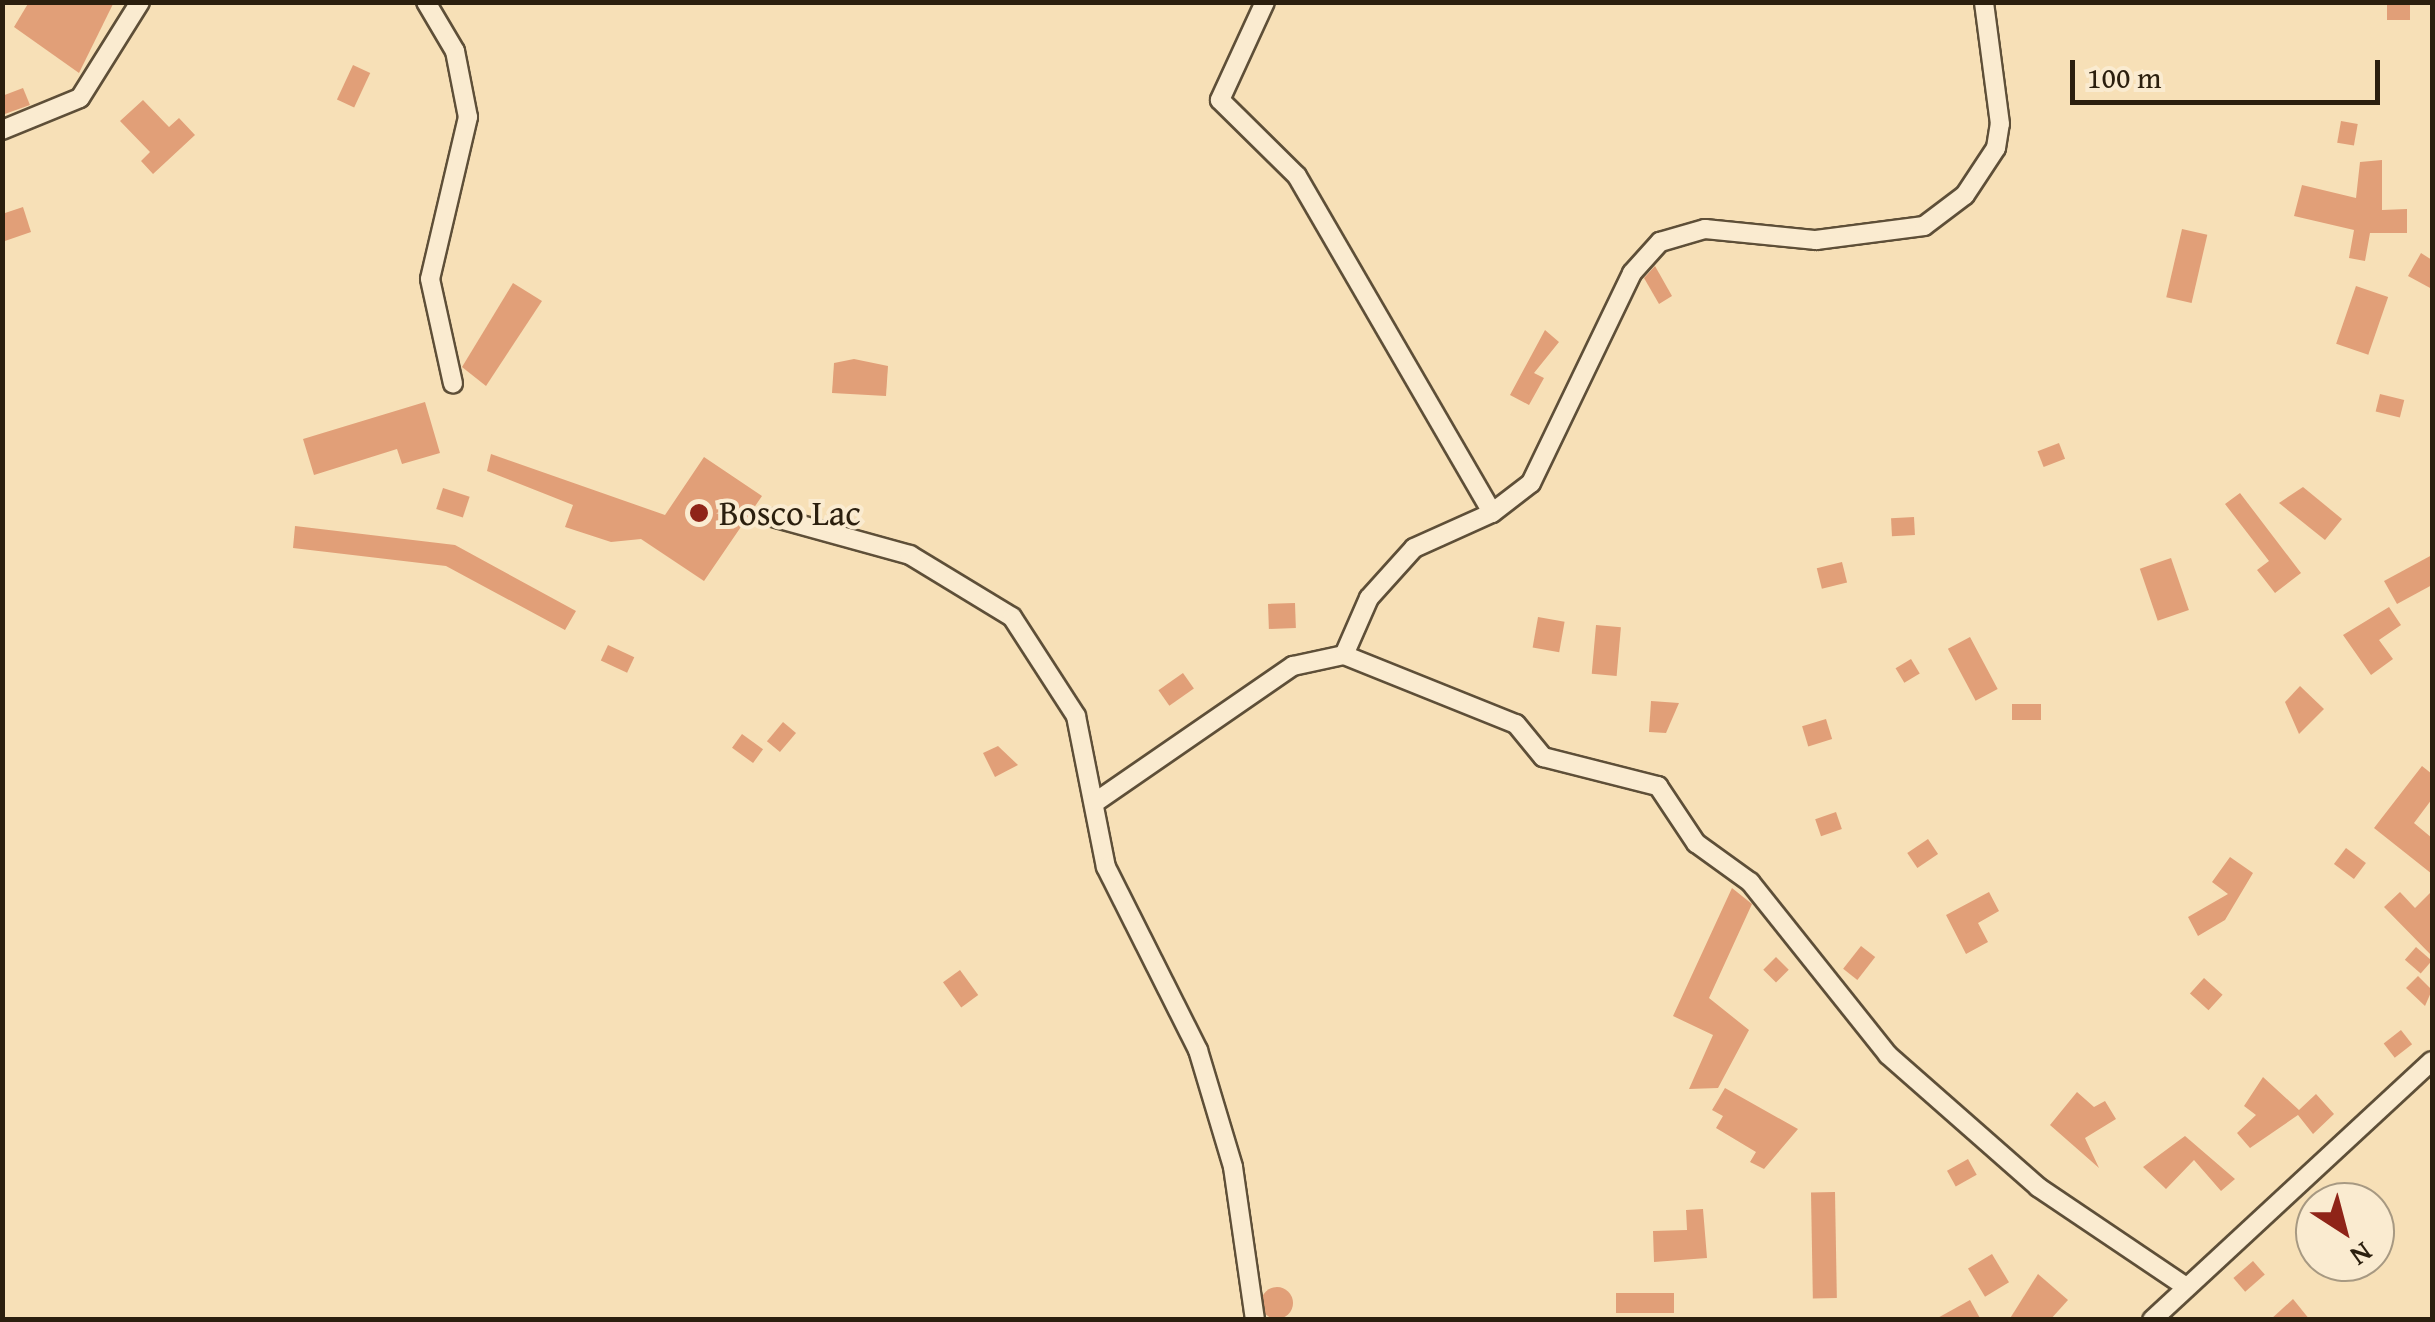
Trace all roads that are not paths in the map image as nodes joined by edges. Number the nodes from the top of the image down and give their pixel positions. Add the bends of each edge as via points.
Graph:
1 (140, 2) edge
2 (426, 2) edge
3 (1265, 2) edge
4 (1984, 2) edge
5 (2, 130) edge
6 (453, 384) dead end
7 (1492, 514) junction
8 (776, 518) dead end
9 (1344, 655) junction
10 (1097, 801) junction
11 (2432, 1061) edge
12 (2186, 1287) junction
13 (1255, 1320) edge
14 (2152, 1320) edge

1 - 5 street via 80,98
2 - 6 street via 455,51 468,116 430,279
3 - 7 street via 1220,100 1297,176
4 - 7 street via 2000,124 1996,148 1965,195 1924,226 1816,240 1706,229 1660,242 1632,273 1532,483
7 - 9 street via 1414,548 1369,598
8 - 10 street via 910,555 1012,618 1076,716
9 - 10 street via 1293,666
9 - 12 street via 1516,724 1544,757 1658,786 1696,843 1750,882 1888,1055 2038,1186
10 - 13 street via 1106,867 1198,1050 1233,1167
11 - 12 street
12 - 14 street

